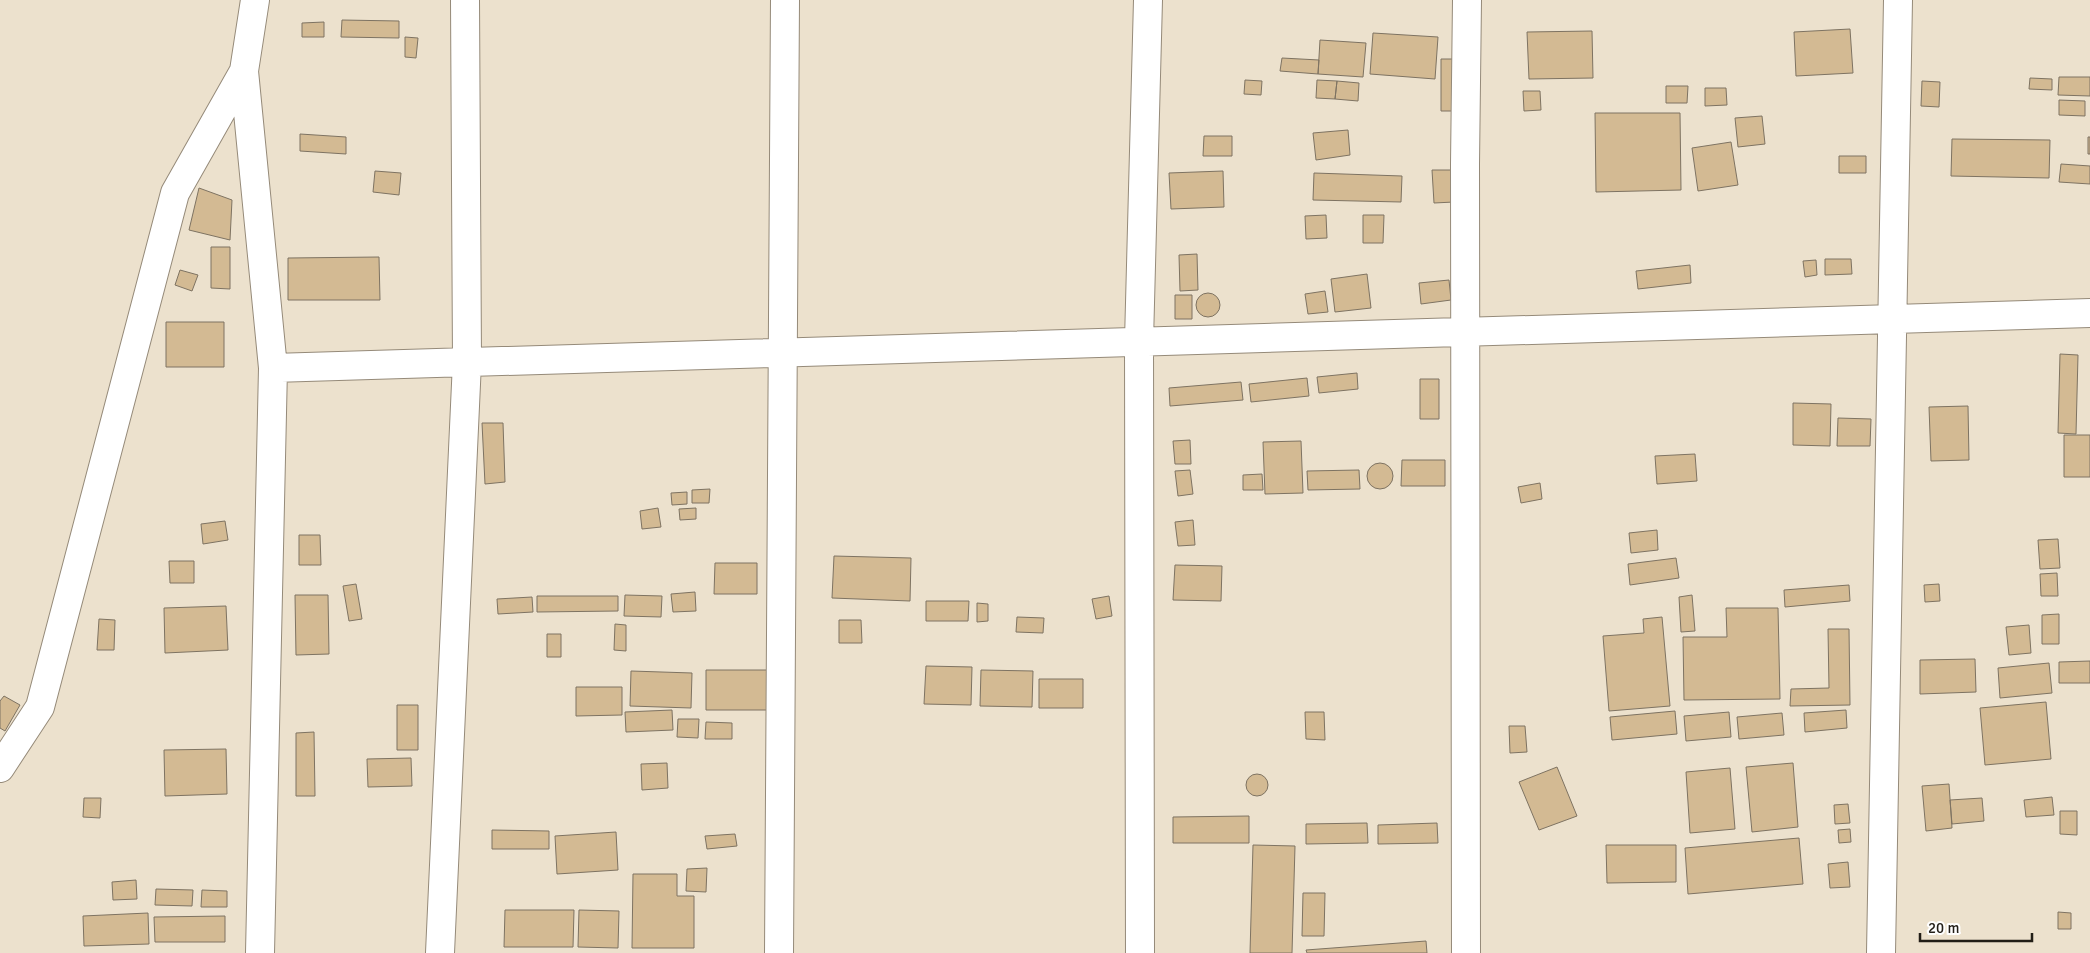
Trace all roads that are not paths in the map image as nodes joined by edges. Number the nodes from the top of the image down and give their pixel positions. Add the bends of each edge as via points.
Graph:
1 (255, 0) edge
2 (465, 0) edge
3 (785, 0) edge
4 (1148, 0) edge
5 (1467, 0) edge
6 (1898, 0) edge
7 (244, 71) junction
8 (2090, 313) edge
9 (1893, 319) junction
10 (1465, 332) junction
11 (1139, 342) junction
12 (782, 352) junction
13 (467, 362) junction
14 (273, 368) junction
15 (0, 768) edge
16 (260, 953) edge
17 (440, 953) edge
18 (779, 953) edge
19 (1140, 953) edge
20 (1466, 953) edge
21 (1880, 953) edge

1 - 7 street
2 - 13 street
3 - 12 street
4 - 11 street
5 - 10 street
6 - 9 street
7 - 14 street
7 - 15 street via 175,193 40,708
8 - 9 street
9 - 10 street
9 - 21 street
10 - 11 street
10 - 20 street
11 - 12 street
11 - 19 street
12 - 13 street
12 - 18 street
13 - 14 street
13 - 17 street
14 - 16 street

